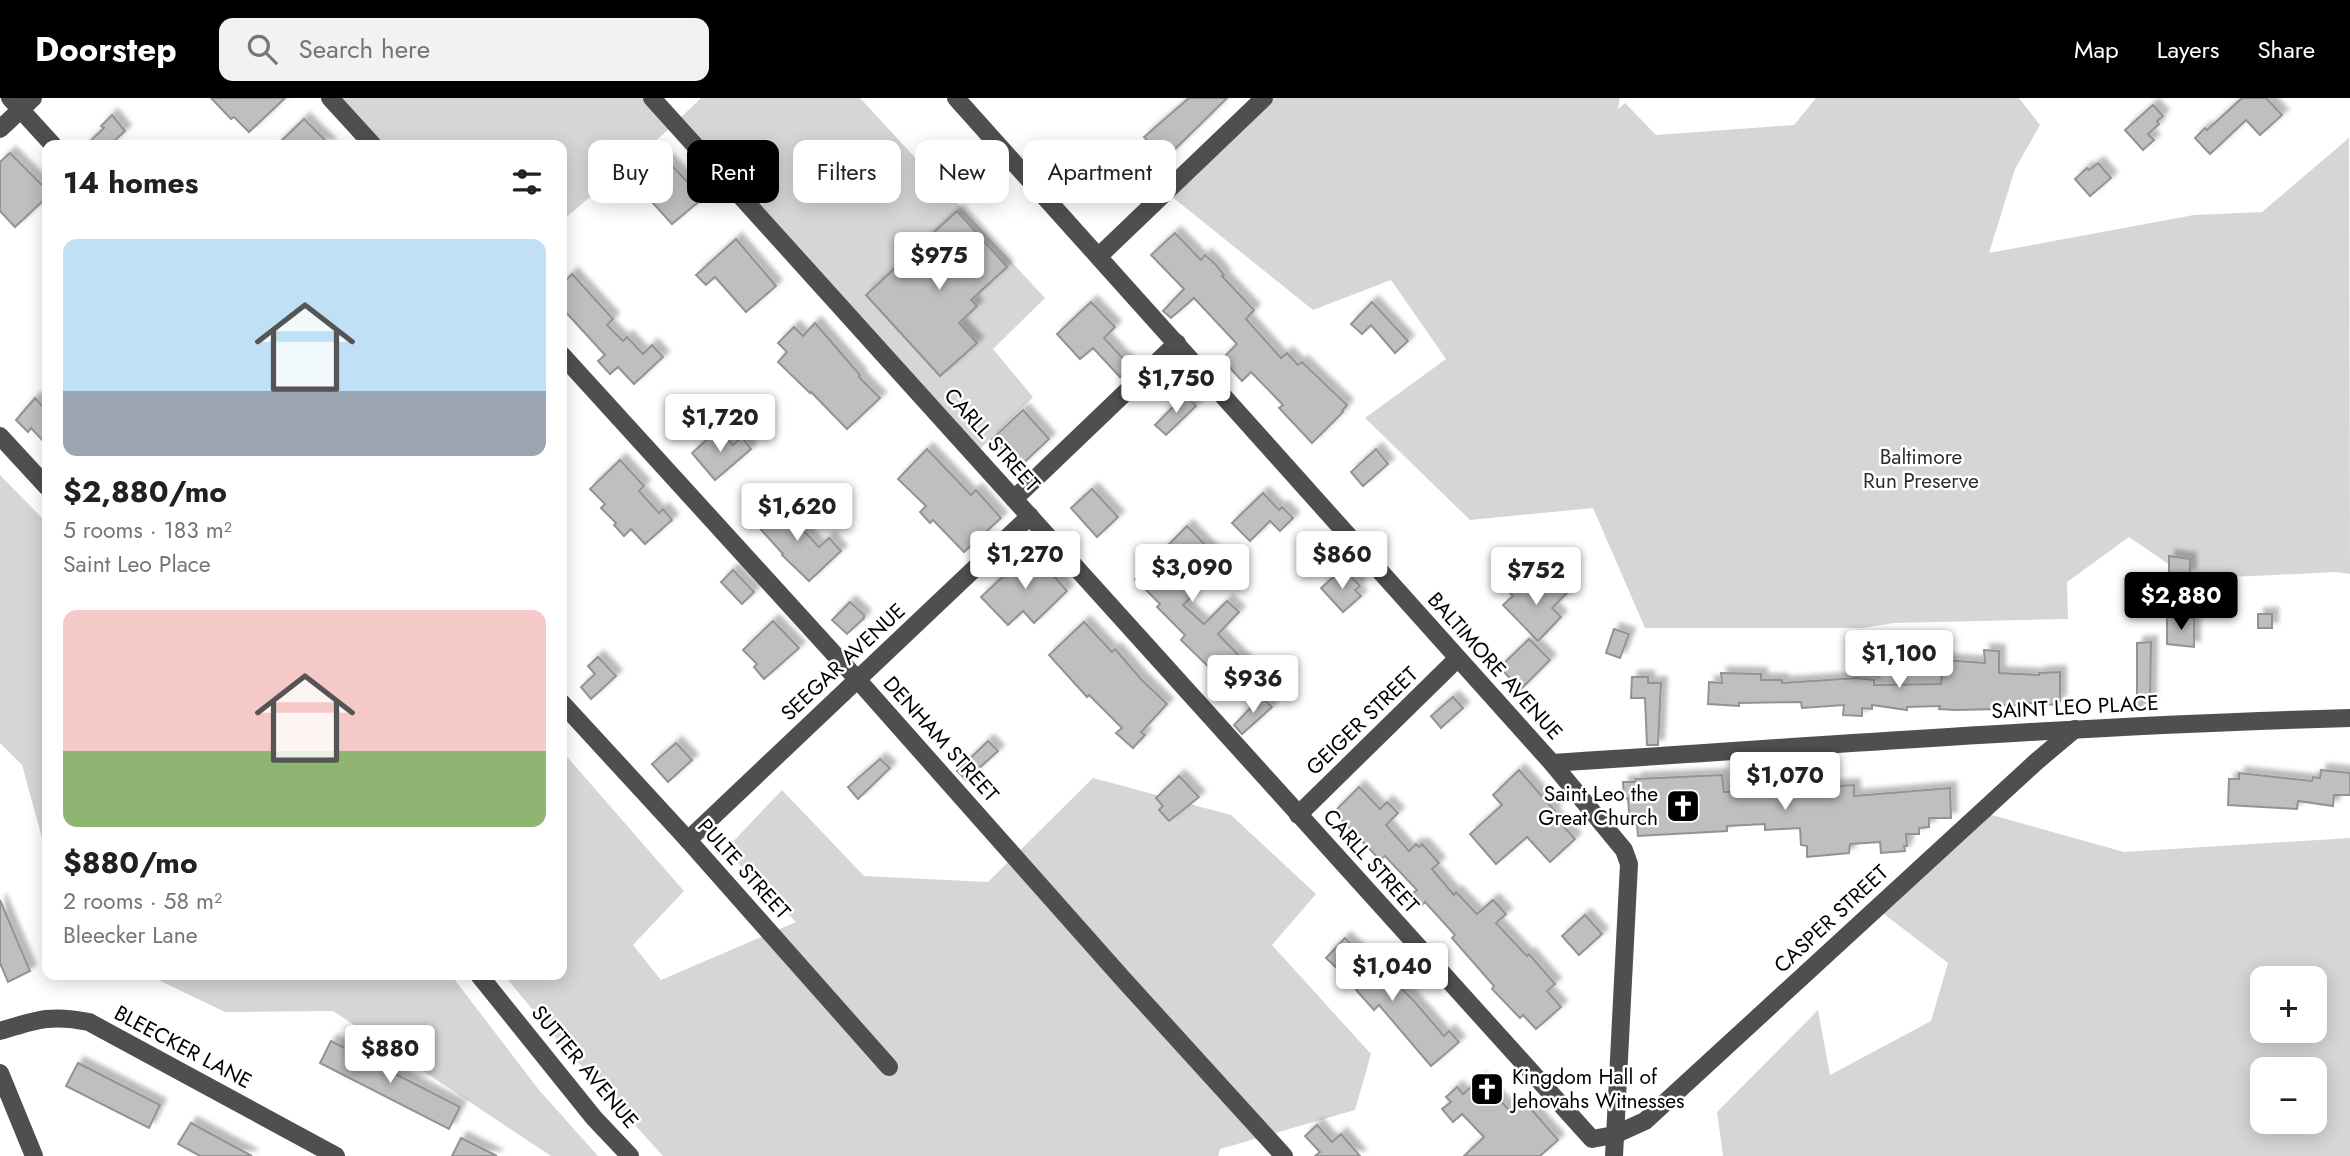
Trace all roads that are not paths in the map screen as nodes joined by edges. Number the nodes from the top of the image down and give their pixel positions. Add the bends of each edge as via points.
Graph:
1 (330, 98) edge
2 (652, 98) edge
3 (956, 98) edge
4 (1264, 98) edge
5 (21, 102) edge
6 (0, 129) edge
7 (49, 140) edge
8 (368, 140) edge
9 (1099, 256) junction
10 (1177, 343) junction
11 (567, 360) edge
12 (0, 436) edge
13 (42, 482) edge
14 (1014, 499) junction
15 (1030, 516) junction
16 (1457, 659) junction
17 (857, 679) junction
18 (567, 708) edge
19 (2350, 718) edge
20 (2075, 729) junction
21 (1552, 763) junction
22 (1298, 815) junction
23 (688, 841) junction
24 (483, 980) edge
25 (0, 1031) edge
26 (890, 1067) dead end
27 (0, 1073) edge
28 (1614, 1135) junction
29 (328, 1154) edge
30 (34, 1156) edge
31 (630, 1156) edge
32 (1284, 1156) edge
33 (1614, 1156) edge

1 - 8 street
2 - 14 street, CARLL STREET
3 - 9 street, BALTIMORE AVENUE
4 - 9 street
5 - 6 street
5 - 7 street
9 - 10 street, BALTIMORE AVENUE
10 - 14 street
10 - 16 street, BALTIMORE AVENUE
11 - 17 street, DENHAM STREET
12 - 13 street
14 - 15 street, CARLL STREET
15 - 17 street, SEEGAR AVENUE
15 - 22 street, CARLL STREET
16 - 21 street, BALTIMORE AVENUE
16 - 22 street, GEIGER STREET
17 - 23 street, SEEGAR AVENUE
17 - 32 street, DENHAM STREET
18 - 23 street, PULTE STREET
19 - 20 street, SAINT LEO PLACE
20 - 21 street, SAINT LEO PLACE
20 - 28 street, CASPER STREET via 1645,1121
21 - 28 street, BALTIMORE AVENUE via 1624,850 1629,864
22 - 28 street, CARLL STREET via 1592,1139
23 - 26 street, PULTE STREET
24 - 31 street, SUTTER AVENUE
25 - 29 street, BLEECKER LANE via 44,1018 89,1022
27 - 30 street
28 - 33 street, BALTIMORE AVENUE

